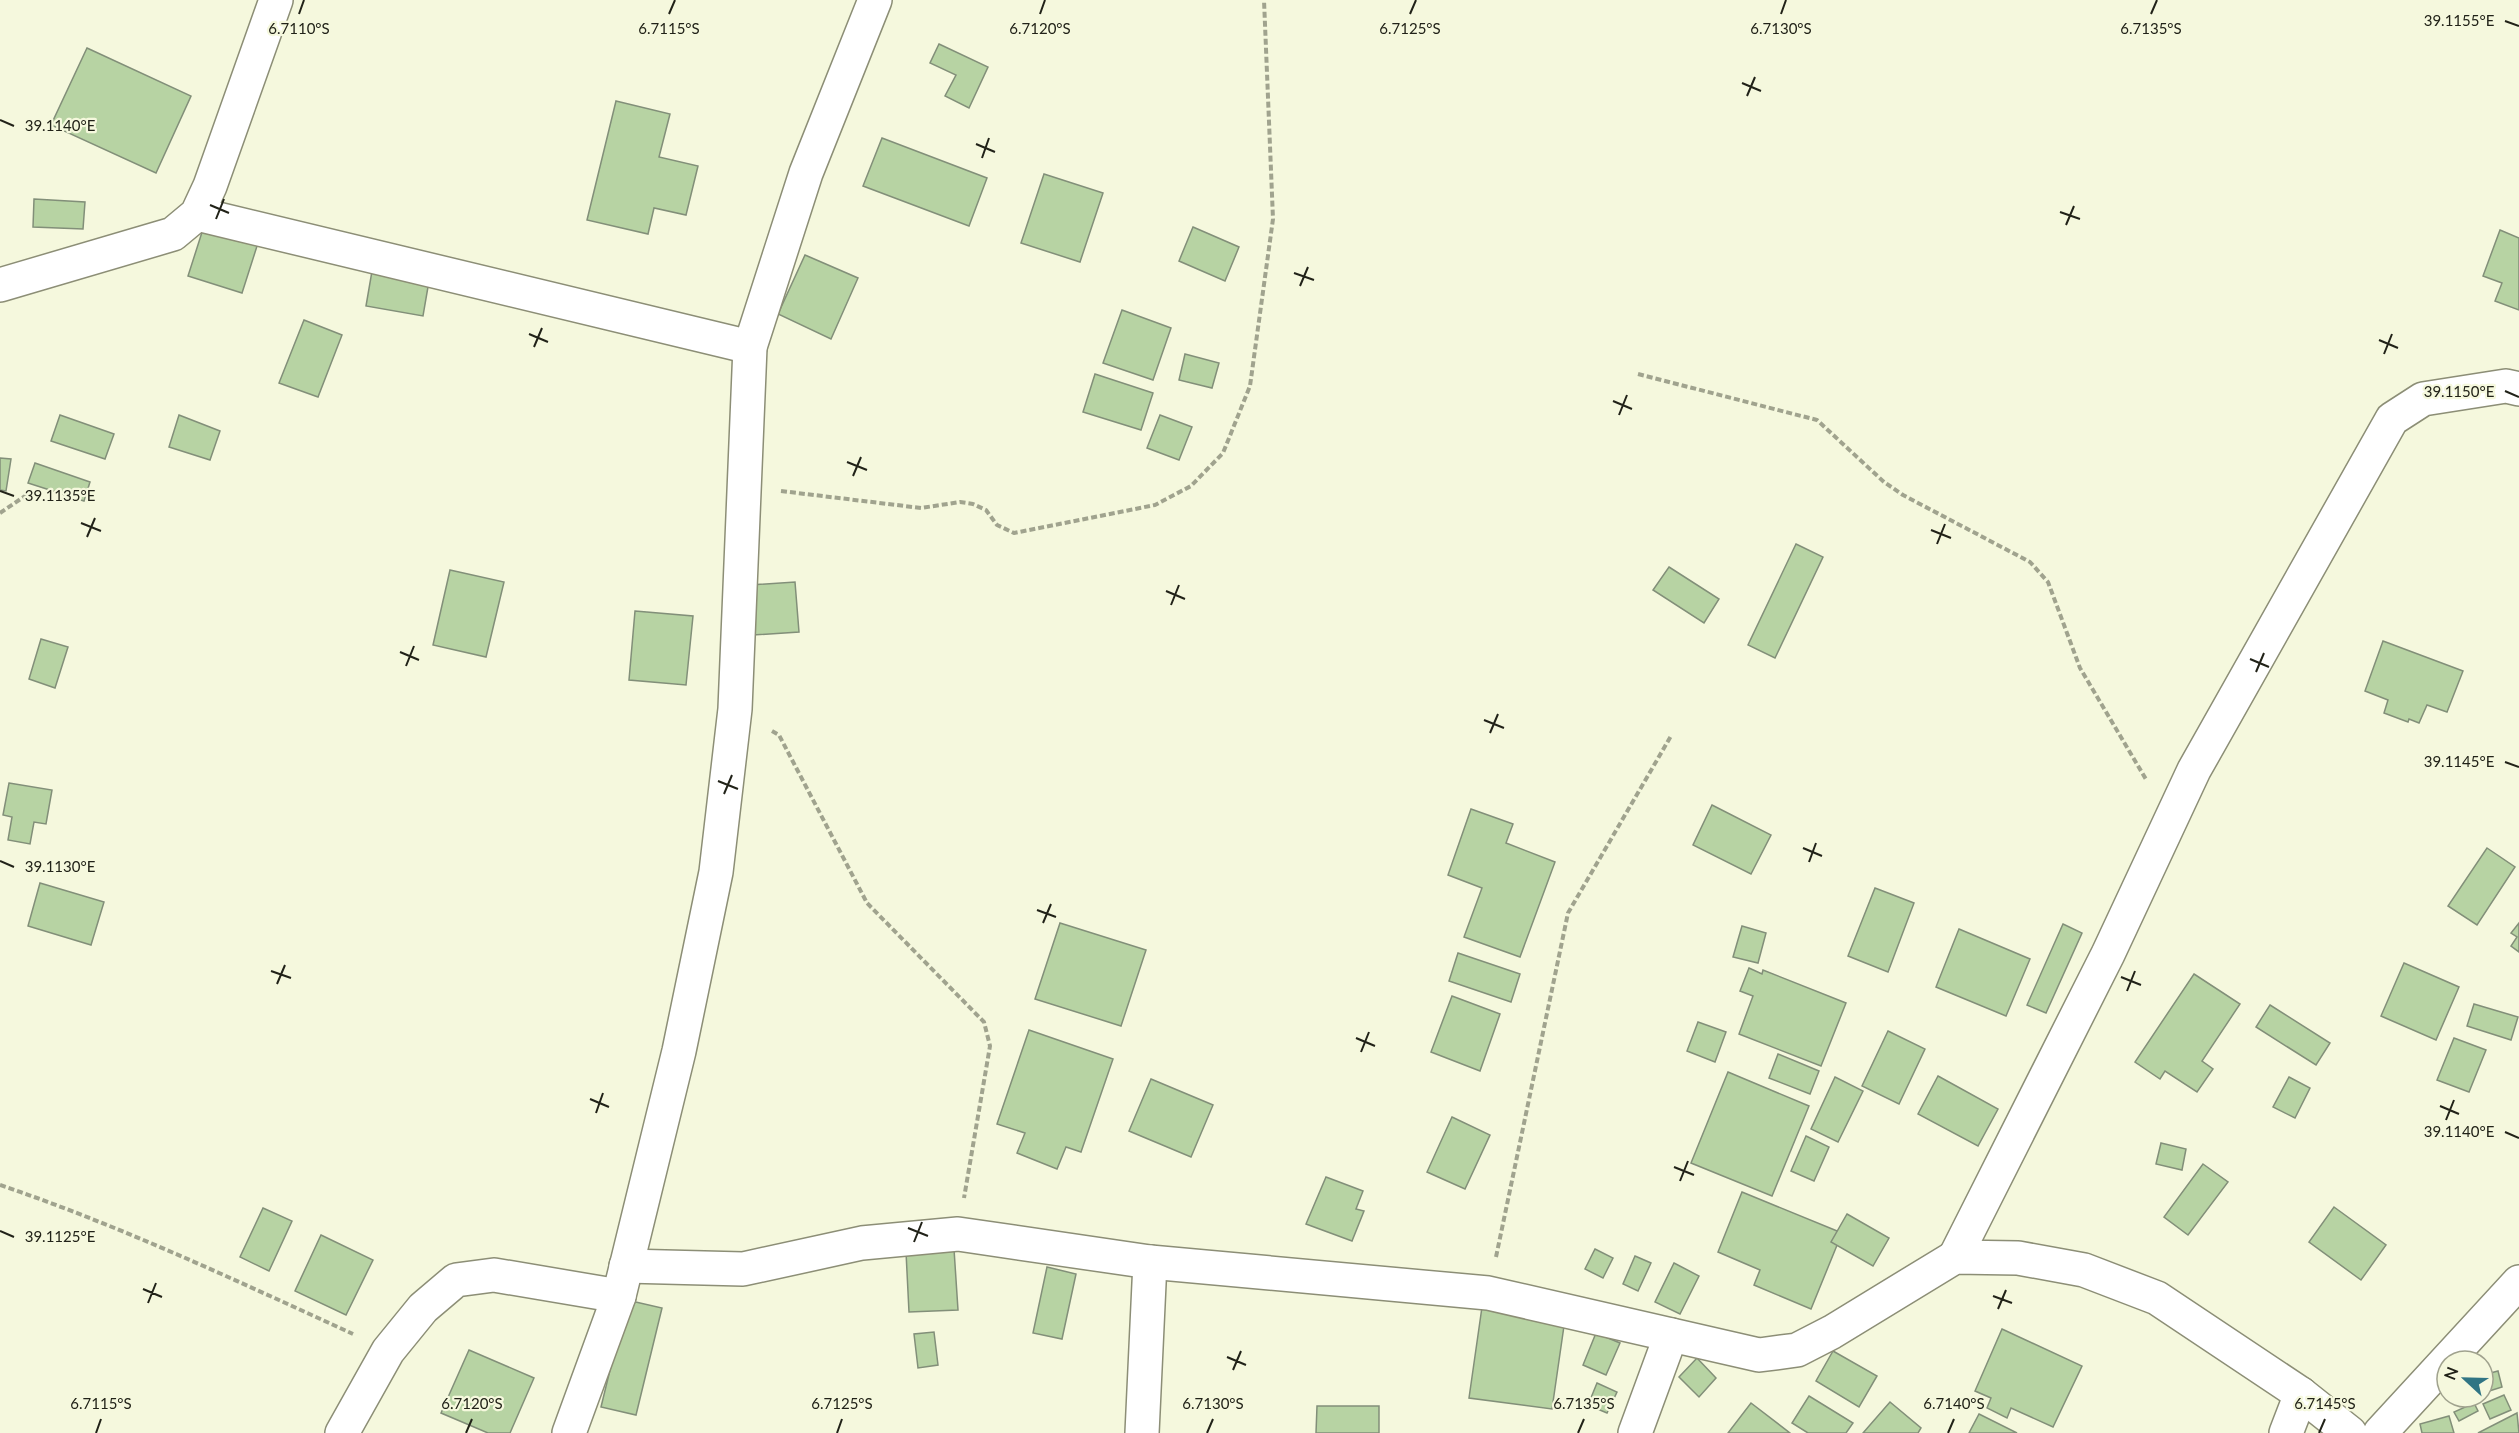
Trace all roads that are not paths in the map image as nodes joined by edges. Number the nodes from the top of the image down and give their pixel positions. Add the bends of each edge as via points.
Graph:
1 (276, 0) edge
2 (875, 0) edge
3 (197, 214) junction
4 (0, 285) edge
5 (750, 347) junction
6 (2519, 389) edge
7 (1954, 1257) junction
8 (1150, 1262) junction
9 (622, 1281) junction
10 (2519, 1282) edge
11 (1671, 1335) junction
12 (2301, 1394) junction
13 (342, 1433) edge
14 (569, 1433) edge
15 (1142, 1433) edge
16 (1635, 1433) edge
17 (2286, 1433) edge
18 (2350, 1433) edge
19 (2380, 1433) edge

1 - 3 street
2 - 5 street via 806,173
3 - 4 street via 173,234
3 - 5 street
5 - 9 street via 735,709 716,872 679,1051
6 - 7 street via 2506,386 2423,399 2392,419 2194,770 2108,954
7 - 11 street via 1797,1350 1759,1355
7 - 12 street via 2018,1258 2084,1270 2157,1298
8 - 9 street via 958,1234 862,1243 743,1269
8 - 11 street via 1488,1293
8 - 15 street
9 - 13 street via 494,1275 456,1280 423,1308 388,1351
9 - 14 street
10 - 19 street
11 - 16 street
12 - 17 street
12 - 18 street

